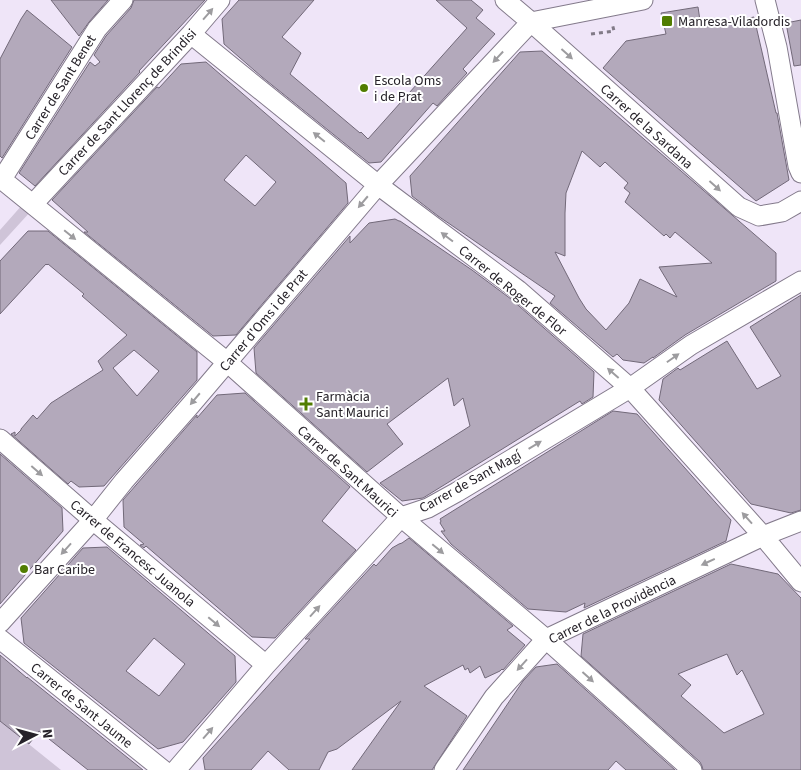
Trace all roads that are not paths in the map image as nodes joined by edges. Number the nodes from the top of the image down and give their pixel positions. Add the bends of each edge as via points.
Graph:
1 (124, 0) edge
2 (220, 0) edge
3 (505, 0) edge
4 (643, 0) edge
5 (765, 0) edge
6 (531, 22) junction
7 (191, 34) junction
8 (793, 90) edge
9 (801, 174) edge
10 (1, 178) edge
11 (378, 185) junction
12 (801, 201) edge
13 (33, 204) junction
14 (801, 281) edge
15 (227, 362) junction
16 (630, 388) junction
17 (0, 439) edge
18 (401, 517) junction
19 (93, 520) junction
20 (801, 521) edge
21 (763, 536) junction
22 (801, 582) edge
23 (0, 623) edge
24 (0, 639) edge
25 (546, 639) junction
26 (266, 665) junction
27 (163, 770) edge
28 (176, 770) edge
29 (444, 770) edge
30 (692, 770) edge

1 - 10 street, Carrer de Sant Benet via 97,29
7 -> 2 street, Carrer de Sant Llorenç de Brindisi
3 - 6 street, Carrer de la Sardana
4 - 6 street
5 - 8 street via 776,47
6 -> 11 street, Carrer d'Oms i de Prat
6 -> 12 street, Carrer de la Sardana via 739,208 759,216 782,212
11 -> 7 street, Carrer de Roger de Flor
7 - 13 street, Carrer de Sant Llorenç de Brindisi
8 - 9 street
10 - 13 street, Carrer de Sant Maurici
11 -> 15 street, Carrer d'Oms i de Prat
16 -> 11 street, Carrer de Roger de Flor via 518,290
13 -> 15 street, Carrer de Sant Maurici
16 -> 14 street, Carrer de Sant Magí via 692,345
15 - 18 street, Carrer de Sant Maurici
15 -> 19 street, Carrer d'Oms i de Prat
18 -> 16 street, Carrer de Sant Magí via 428,508
21 -> 16 street, Carrer de Roger de Flor
17 -> 19 street, Carrer de Francesc Juanola
18 -> 25 street, Carrer de Sant Maurici
26 -> 18 street, Carrer de Sant Magí
19 -> 23 street, Carrer d'Oms i de Prat
19 -> 26 street, Carrer de Francesc Juanola
20 - 21 street, Carrer de la Providència
21 - 22 street, Carrer de Roger de Flor
21 -> 25 street, Carrer de la Providència
24 - 27 street, Carrer de Sant Jaume
25 -> 29 street, Carrer de la Providència via 494,697
25 -> 30 street, Carrer de Sant Maurici
28 -> 26 street, Carrer de Sant Magí

